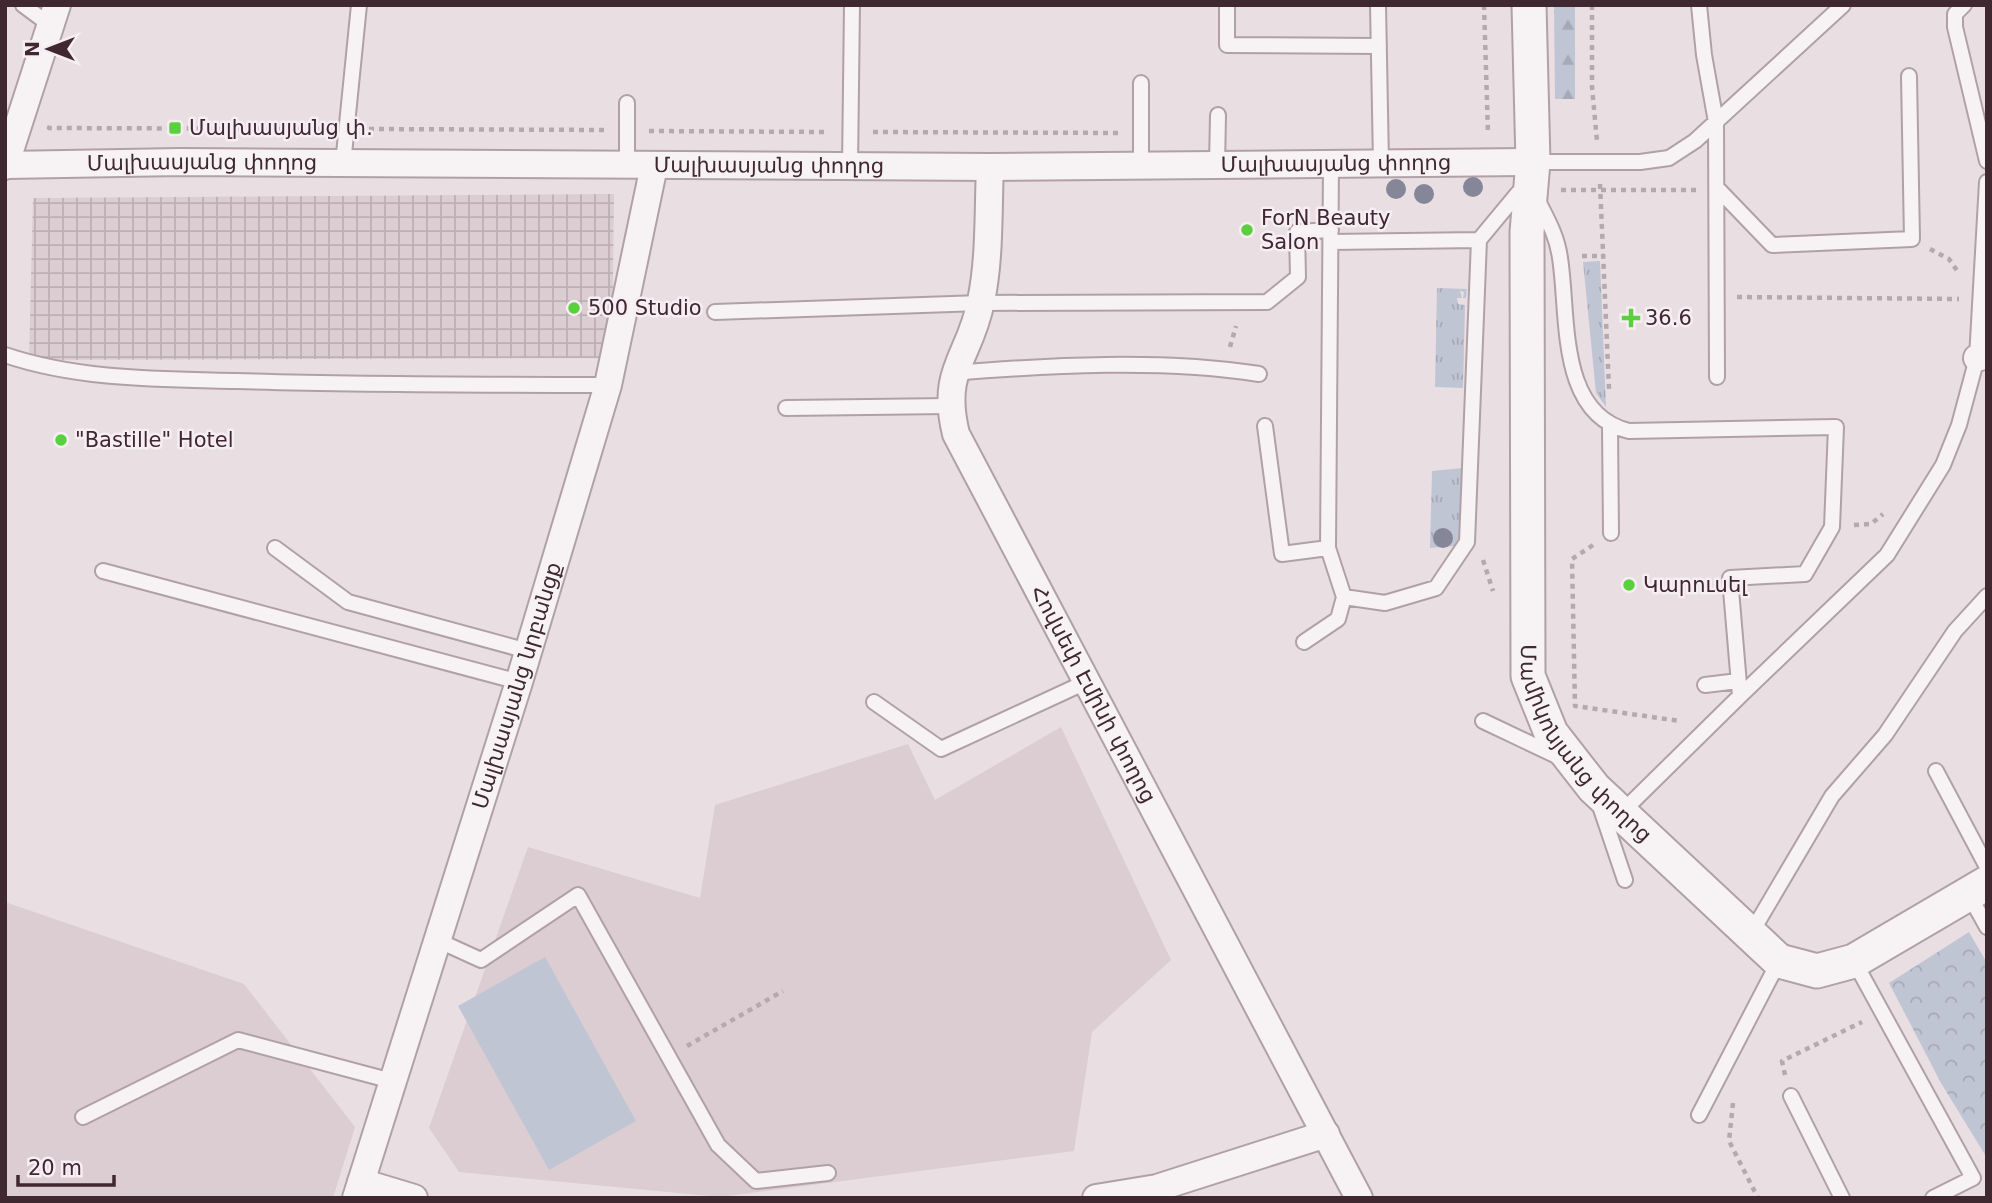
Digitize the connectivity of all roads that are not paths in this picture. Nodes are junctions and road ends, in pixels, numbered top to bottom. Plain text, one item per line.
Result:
1 (23, 5) edge
2 (359, 5) edge
3 (852, 5) edge
4 (1227, 5) edge
5 (1378, 5) edge
6 (1513, 5) edge
7 (1529, 5) edge
8 (1699, 5) edge
9 (1843, 5) edge
10 (1964, 5) edge
11 (53, 15) edge
12 (1379, 46) junction
13 (1909, 76) dead end
14 (1141, 83) dead end
15 (627, 103) dead end
16 (1218, 115) dead end
17 (1716, 122) junction
18 (1987, 161) edge
19 (1381, 163) junction
20 (343, 164) junction
21 (5, 165) edge
22 (627, 165) junction
23 (1331, 165) junction
24 (654, 166) junction
25 (1141, 166) junction
26 (1217, 166) junction
27 (850, 167) junction
28 (990, 167) junction
29 (1518, 174) junction
30 (1987, 182) edge
31 (1718, 190) junction
32 (1331, 236) junction
33 (1479, 240) junction
34 (981, 303) junction
35 (715, 312) dead end
36 (5, 355) edge
37 (1982, 356) edge
38 (953, 373) junction
39 (1259, 374) dead end
40 (1717, 377) dead end
41 (608, 385) junction
42 (949, 407) junction
43 (786, 408) dead end
44 (1265, 426) dead end
45 (1610, 426) junction
46 (1611, 533) road end
47 (275, 548) dead end
48 (1328, 548) junction
49 (103, 571) dead end
50 (1987, 596) edge
51 (1344, 597) junction
52 (1304, 642) dead end
53 (528, 651) junction
54 (1738, 681) junction
55 (519, 682) junction
56 (1086, 682) junction
57 (1705, 685) dead end
58 (1740, 696) junction
59 (874, 702) dead end
60 (1483, 721) dead end
61 (1936, 771) dead end
62 (1586, 778) junction
63 (1620, 814) junction
64 (1625, 880) dead end
65 (1980, 881) edge
66 (1987, 927) edge
67 (1749, 936) junction
68 (437, 940) junction
69 (1779, 961) junction
70 (1854, 961) junction
71 (392, 1081) junction
72 (1791, 1096) road end
73 (1699, 1115) dead end
74 (83, 1117) dead end
75 (1326, 1134) junction
76 (828, 1173) dead end
77 (358, 1190) edge
78 (414, 1198) edge
79 (1096, 1198) edge
80 (1359, 1198) edge
81 (1842, 1198) edge
82 (1933, 1198) edge

1 - 11 lane
2 - 20 lane
3 - 27 lane
4 - 12 lane
5 - 12 lane
6 - 29 street, Մամիկոնյանց փողոց
7 - 29 street, Մամիկոնյանց փողոց
8 - 17 lane
9 - 17 lane
10 - 18 lane
11 - 21 street
12 - 19 lane
13 - 31 lane
14 - 25 lane
15 - 22 lane
16 - 26 lane
17 - 29 lane
17 - 31 lane
19 - 23 street, Մալխասյանց փողոց
19 - 29 street, Մալխասյանց փողոց
20 - 21 street, Մալխասյանց փողոց
20 - 22 street, Մալխասյանց փողոց
22 - 24 street, Մալխասյանց փողոց
23 - 26 street, Մալխասյանց փողոց
23 - 32 lane
24 - 27 street, Մալխասյանց փողոց
24 - 41 street, Մալխասյանց նրբանցք
25 - 26 street, Մալխասյանց փողոց
25 - 28 street, Մալխասյանց փողոց
27 - 28 street, Մալխասյանց փողոց
28 - 34 street, Հովսեփ Էմինի փողոց
29 - 33 lane
29 - 45 lane
29 - 62 street, Մամիկոնյանց փողոց
30 - 37 lane
31 - 40 lane
32 - 33 lane
32 - 34 lane
32 - 48 lane
33 - 51 lane
34 - 35 lane
34 - 38 street, Հովսեփ Էմինի փողոց
36 - 41 lane
37 - 58 lane
38 - 39 lane
38 - 42 street, Հովսեփ Էմինի փողոց
41 - 53 street, Մալխասյանց նրբանցք
42 - 43 lane
42 - 56 street, Հովսեփ Էմինի փողոց
44 - 48 lane
45 - 46 lane
45 - 54 lane
47 - 53 lane
48 - 51 lane
49 - 55 lane
50 - 67 lane
51 - 52 lane
53 - 55 street, Մալխասյանց նրբանցք
54 - 57 lane
54 - 58 lane
55 - 68 street, Մալխասյանց նրբանցք
56 - 59 lane
56 - 75 street, Հովսեփ Էմինի փողոց
58 - 63 lane
60 - 62 lane
61 - 65 lane
62 - 63 street, Մամիկոնյանց փողոց
62 - 64 lane
63 - 67 street, Մամիկոնյանց փողոց
65 - 66 lane
65 - 70 street, Մամիկոնյանց փողոց
67 - 69 street, Մամիկոնյանց փողոց
68 - 71 street, Մալխասյանց նրբանցք
68 - 76 lane
69 - 70 street, Մամիկոնյանց փողոց
69 - 73 lane
70 - 82 lane
71 - 74 lane
71 - 77 street, Մալխասյանց նրբանցք
72 - 81 lane
75 - 79 street
75 - 80 street, Հովսեփ Էմինի փողոց
77 - 78 street

